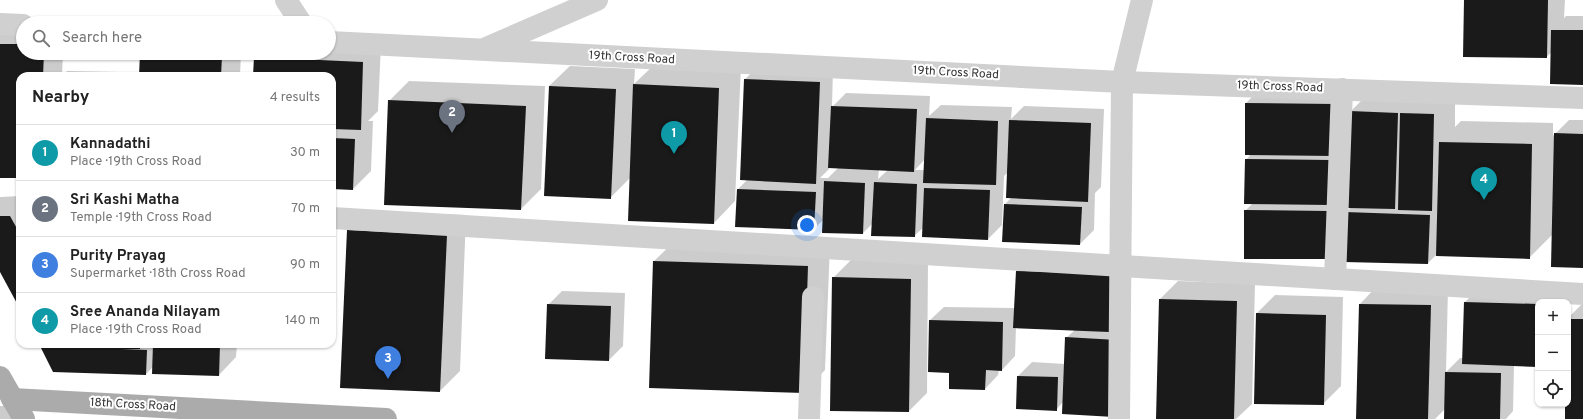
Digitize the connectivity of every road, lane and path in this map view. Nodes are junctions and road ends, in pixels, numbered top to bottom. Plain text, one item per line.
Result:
1 (286, 0) edge
2 (596, 0) edge
3 (1142, 0) edge
4 (296, 16) edge
5 (0, 24) edge
6 (16, 25) edge
7 (336, 42) edge
8 (480, 50) junction
9 (1122, 82) junction
10 (1342, 89) junction
11 (1583, 98) edge
12 (336, 218) edge
13 (1121, 266) junction
14 (1335, 279) junction
15 (1583, 294) edge
16 (813, 297) dead end
17 (0, 377) edge
18 (6, 398) edge
19 (24, 419) edge
20 (386, 419) edge
21 (809, 419) edge
22 (1119, 419) edge

1 - 4 street
2 - 8 street
3 - 9 street
5 - 6 street
7 - 8 street, 19th Cross Road
8 - 9 street, 19th Cross Road
9 - 10 street, 19th Cross Road
9 - 13 street
10 - 11 street, 19th Cross Road
10 - 14 street
12 - 13 street
13 - 14 street
13 - 22 street
14 - 15 street
16 - 21 street
17 - 18 main road
18 - 19 main road
18 - 20 main road, 18th Cross Road

